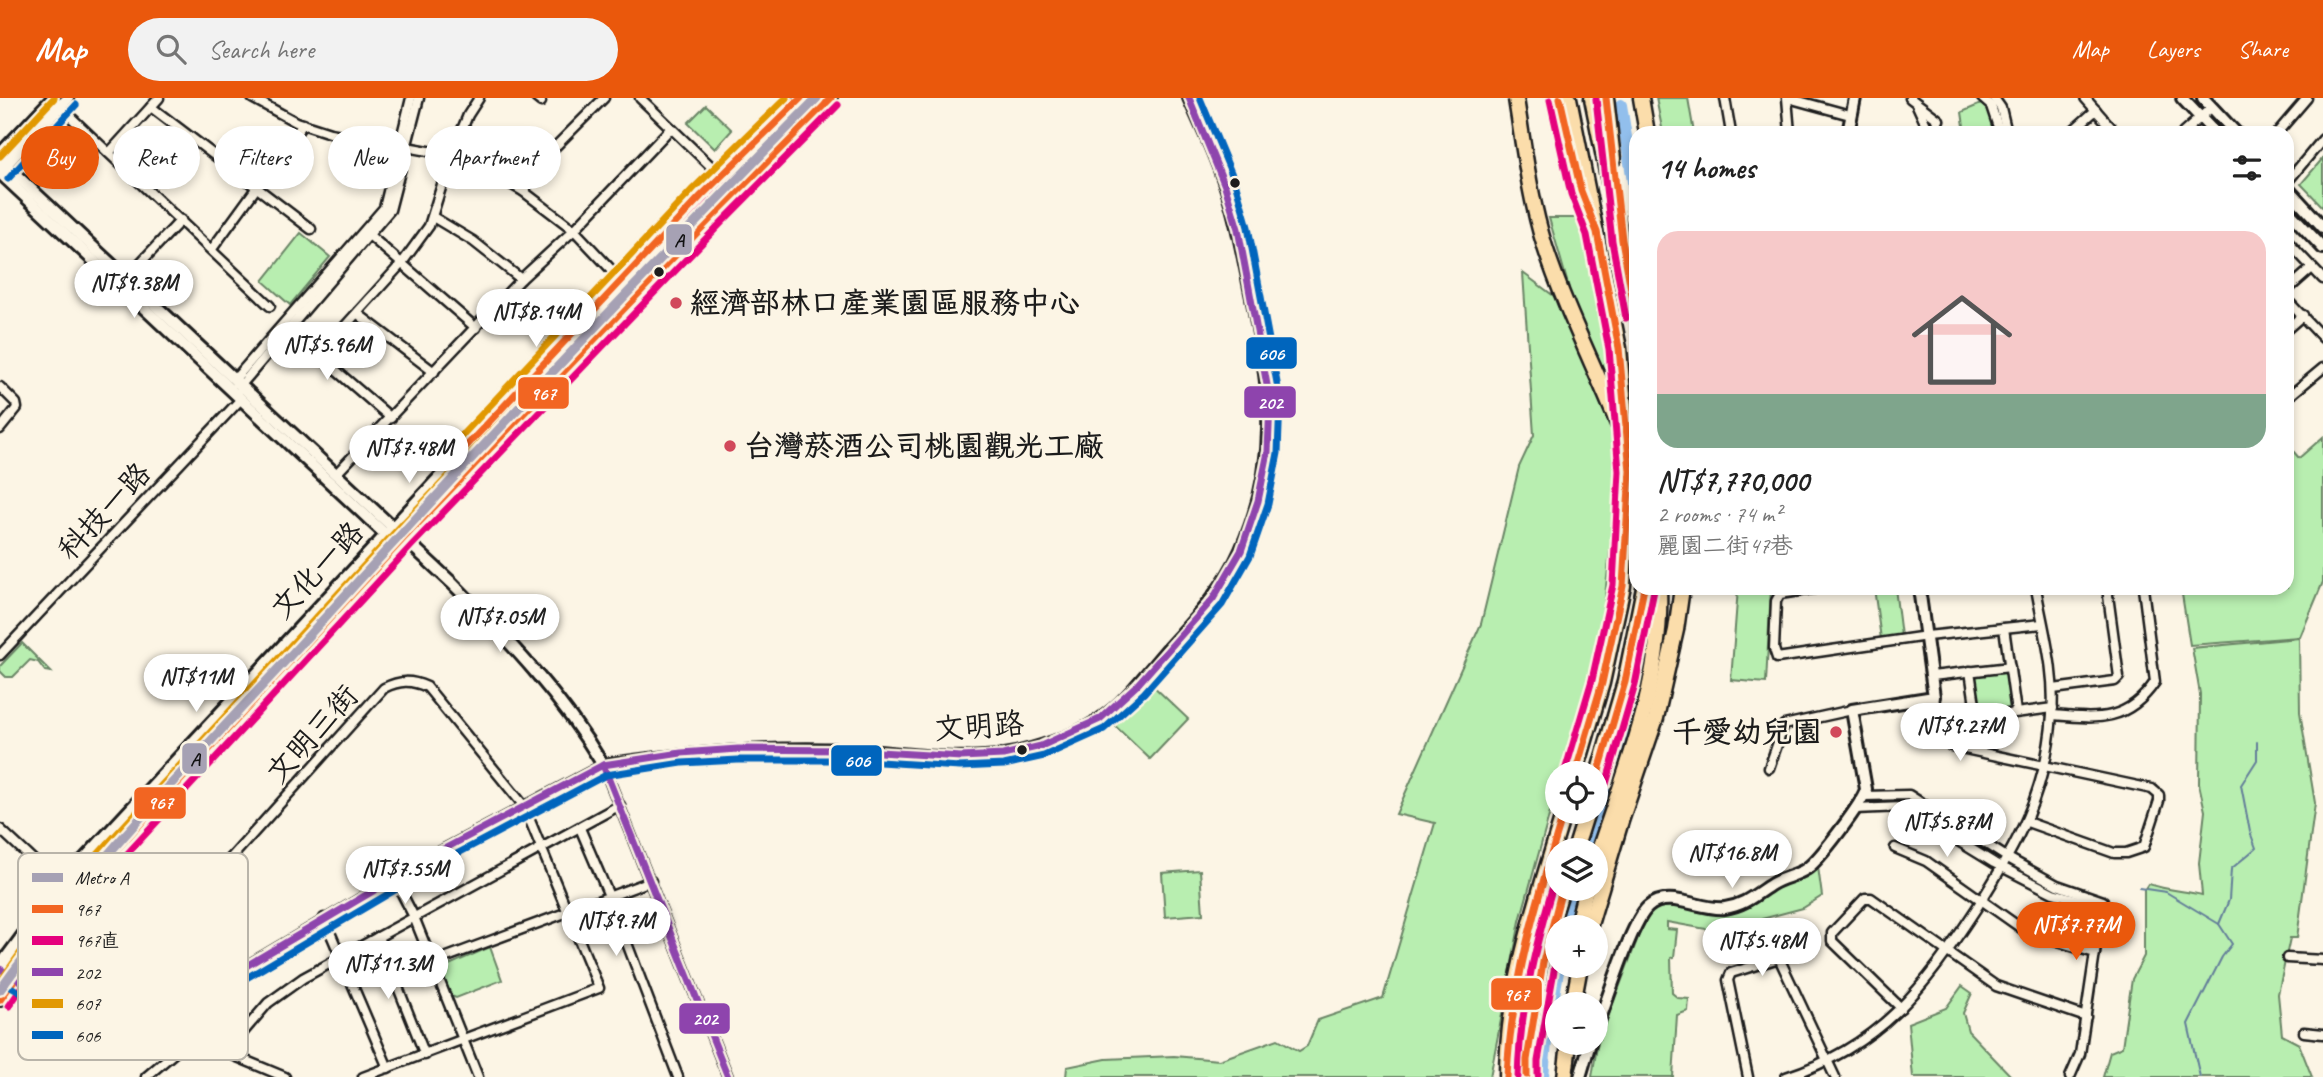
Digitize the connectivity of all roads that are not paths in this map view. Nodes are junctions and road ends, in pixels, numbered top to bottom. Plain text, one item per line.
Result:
1 (68, 98) edge
2 (159, 98) edge
3 (252, 98) edge
4 (411, 98) edge
5 (419, 98) edge
6 (479, 98) edge
7 (604, 98) edge
8 (640, 98) edge
9 (801, 98) edge
10 (831, 98) edge
11 (1189, 98) edge
12 (1516, 98) edge
13 (1560, 98) edge
14 (1569, 98) edge
15 (1592, 98) edge
16 (1606, 98) edge
17 (1641, 98) edge
18 (1725, 98) edge
19 (1787, 98) edge
20 (1855, 98) edge
21 (1982, 98) edge
22 (1994, 98) edge
23 (2085, 98) edge
24 (2182, 98) edge
25 (2203, 98) edge
26 (2303, 99) edge
27 (55, 101) edge
28 (151, 107) junction
29 (2212, 107) junction
30 (2096, 110) junction
31 (1850, 115) junction
32 (2200, 117) junction
33 (303, 124) junction
34 (406, 126) edge
35 (409, 126) edge
36 (465, 126) edge
37 (1646, 126) edge
38 (1730, 126) edge
39 (1789, 126) edge
40 (1849, 126) edge
41 (1998, 126) edge
42 (2005, 126) edge
43 (2078, 126) edge
44 (2110, 126) edge
45 (2190, 126) edge
46 (2208, 126) edge
47 (2230, 126) edge
48 (2282, 126) edge
49 (671, 128) junction
50 (328, 131) edge
51 (2323, 139) edge
52 (109, 153) junction
53 (0, 154) edge
54 (1, 167) edge
55 (2294, 174) edge
56 (721, 176) junction
57 (391, 189) edge
58 (394, 189) edge
59 (441, 189) edge
60 (519, 189) edge
61 (257, 190) junction
62 (523, 191) junction
63 (2294, 196) edge
64 (433, 217) junction
65 (2294, 217) edge
66 (181, 220) junction
67 (2323, 227) edge
68 (311, 229) dead end
69 (574, 230) junction
70 (1597, 232) junction
71 (369, 235) junction
72 (1622, 240) junction
73 (2323, 248) edge
74 (212, 249) junction
75 (2295, 249) edge
76 (402, 264) junction
77 (2312, 268) junction
78 (127, 277) junction
79 (1629, 278) edge
80 (521, 279) junction
81 (2323, 279) edge
82 (622, 281) junction
83 (2294, 284) edge
84 (637, 296) junction
85 (270, 306) dead end
86 (2294, 307) edge
87 (358, 314) junction
88 (2303, 315) junction
89 (2294, 323) edge
90 (285, 327) junction
91 (173, 328) junction
92 (476, 328) junction
93 (2323, 338) edge
94 (318, 356) junction
95 (2323, 368) edge
96 (434, 372) junction
97 (238, 382) junction
98 (0, 387) edge
99 (2294, 392) edge
100 (241, 399) junction
101 (391, 418) junction
102 (0, 429) edge
103 (1629, 453) edge
104 (1629, 454) edge
105 (337, 473) junction
106 (1629, 514) edge
107 (388, 530) junction
108 (404, 538) junction
109 (1642, 595) edge
110 (1659, 595) edge
111 (1681, 595) edge
112 (1779, 595) edge
113 (1920, 595) edge
114 (2037, 595) edge
115 (2108, 595) edge
116 (2144, 595) edge
117 (2042, 624) junction
118 (2004, 628) junction
119 (1927, 636) junction
120 (0, 655) edge
121 (2010, 667) junction
122 (1970, 671) junction
123 (1932, 676) junction
124 (2053, 689) junction
125 (1934, 697) junction
126 (1852, 710) junction
127 (2016, 712) junction
128 (2053, 712) junction
129 (1579, 761) edge
130 (1602, 761) edge
131 (603, 765) junction
132 (2045, 766) junction
133 (1769, 768) dead end
134 (1864, 796) junction
135 (620, 805) junction
136 (524, 806) junction
137 (1855, 809) junction
138 (1933, 811) junction
139 (1926, 822) junction
140 (2027, 822) junction
141 (1560, 824) edge
142 (580, 828) junction
143 (0, 829) edge
144 (1603, 838) edge
145 (1895, 848) dead end
146 (540, 849) junction
147 (26, 853) edge
148 (89, 853) edge
149 (114, 853) edge
150 (235, 853) edge
151 (2005, 862) junction
152 (394, 878) junction
153 (651, 881) junction
154 (609, 897) junction
155 (1559, 901) edge
156 (1981, 901) junction
157 (567, 912) junction
158 (1593, 915) edge
159 (414, 917) junction
160 (324, 918) junction
161 (378, 937) junction
162 (18, 942) edge
163 (1948, 951) junction
164 (2095, 953) junction
165 (342, 957) junction
166 (2287, 958) dead end
167 (2323, 960) edge
168 (431, 963) junction
169 (248, 965) edge
170 (0, 967) edge
171 (18, 974) edge
172 (15, 978) junction
173 (18, 980) edge
174 (1608, 998) edge
175 (0, 1000) edge
176 (1901, 1008) junction
177 (2086, 1017) junction
178 (248, 1026) edge
179 (2304, 1032) dead end
180 (2323, 1034) edge
181 (463, 1040) junction
182 (425, 1055) junction
183 (1559, 1055) edge
184 (1568, 1055) edge
185 (1586, 1055) edge
186 (166, 1060) edge
187 (247, 1060) edge
188 (1826, 1061) junction
189 (388, 1068) junction
190 (146, 1077) edge
191 (285, 1077) edge
192 (363, 1077) edge
193 (478, 1077) edge
194 (678, 1077) edge
195 (728, 1077) edge
196 (1507, 1077) edge
197 (1527, 1077) edge
198 (1558, 1077) edge
199 (1565, 1077) edge
200 (1580, 1077) edge
201 (1748, 1077) edge
202 (1786, 1077) edge
203 (1835, 1077) edge
204 (2070, 1077) edge

1 - 27 street
2 - 28 street
3 - 33 street
4 - 34 street
5 - 35 street
6 - 36 street
7 - 62 street
8 - 49 street
9 - 56 street, 文化一路
10 - 84 street, 文化一路
11 - 131 street, 文明路
12 - 104 highway, bridge
13 - 70 highway
14 - 70 highway
15 - 72 highway
16 - 72 highway
17 - 37 highway
18 - 38 street
19 - 31 street
19 - 39 street
20 - 31 street
21 - 41 street
22 - 42 street
23 - 30 street
24 - 32 street
25 - 29 street
26 - 48 street
27 - 52 street
27 - 53 street
27 - 54 street
28 - 52 street
28 - 61 street
29 - 32 street
29 - 47 street
30 - 43 street
30 - 44 street
31 - 40 street
32 - 45 street
32 - 46 street
33 - 50 street
33 - 61 street
49 - 56 street
49 - 69 street
51 - 55 street
52 - 66 street
54 - 78 street
54 - 91 street
56 - 82 street, 文化一路
57 - 90 street
58 - 71 street
59 - 64 street
60 - 62 street
61 - 68 street
61 - 74 street
62 - 69 street
63 - 67 street
64 - 76 street
64 - 80 street
65 - 73 street
66 - 74 street
66 - 78 street
69 - 80 street
69 - 82 street
70 - 103 highway
71 - 76 street
71 - 90 street
72 - 79 highway
74 - 85 street
75 - 77 street
76 - 87 street
76 - 92 street
77 - 81 street
77 - 83 street
78 - 91 street
80 - 92 street
82 - 84 street
82 - 107 street, 文化一路
84 - 108 street, 文化一路
86 - 88 street
87 - 94 street
87 - 96 street
88 - 89 street
88 - 93 street
90 - 94 street
90 - 97 street
91 - 97 street
91 - 100 street
92 - 96 street
94 - 101 street
95 - 99 street
96 - 101 street
97 - 100 street
97 - 105 street
98 - 102 street
100 - 107 street
100 - 120 street, 科技一路
101 - 105 street
105 - 107 street
106 - 129 highway
107 - 108 street
107 - 148 street, 文化一路
108 - 131 street
108 - 149 street, 文化一路
109 - 130 highway
110 - 144 highway
111 - 158 highway
112 - 119 street
113 - 119 street
114 - 117 street
115 - 124 street
116 - 128 street
117 - 118 street
117 - 124 street
118 - 119 street
118 - 121 street
119 - 123 street
121 - 122 street
121 - 127 street
122 - 123 street
122 - 127 street
123 - 125 street
124 - 128 street
125 - 126 street
125 - 132 street
126 - 133 street
126 - 134 street
127 - 128 street
128 - 132 street
131 - 135 street
131 - 136 street, 文明路
132 - 140 street
132 - 140 street
134 - 137 street
134 - 138 street
135 - 142 street
135 - 153 street
136 - 146 street
136 - 150 street, 文明三街
136 - 152 street, 文明路
137 - 139 street
137 - 174 street
138 - 139 street
138 - 151 street
139 - 151 street
140 - 151 street
141 - 196 highway
142 - 146 street
142 - 154 street
143 - 147 street
145 - 156 street
146 - 157 street
146 - 159 street
151 - 156 street
151 - 164 street
152 - 159 street
152 - 160 street, 文明路
153 - 154 street
153 - 195 street
154 - 157 street
154 - 194 street
155 - 197 highway
156 - 163 street
156 - 164 street
157 - 168 street
157 - 181 street
159 - 161 street
159 - 168 street
160 - 165 street
160 - 169 street, 文明路
161 - 165 street
161 - 182 street
162 - 170 street, 文化一路
163 - 176 street
163 - 176 street
163 - 177 street
164 - 177 street
165 - 178 street
165 - 189 street
166 - 167 street
168 - 181 street
170 - 172 street
171 - 172 street, 文化一路
172 - 173 street
172 - 175 street, 文化一路
176 - 188 street
177 - 204 street
179 - 180 street
181 - 182 street
181 - 193 street
182 - 189 street
183 - 198 highway
184 - 199 highway
185 - 200 street
186 - 190 street, 文明路
187 - 191 street
188 - 201 street
188 - 202 street
188 - 203 street
189 - 192 street

